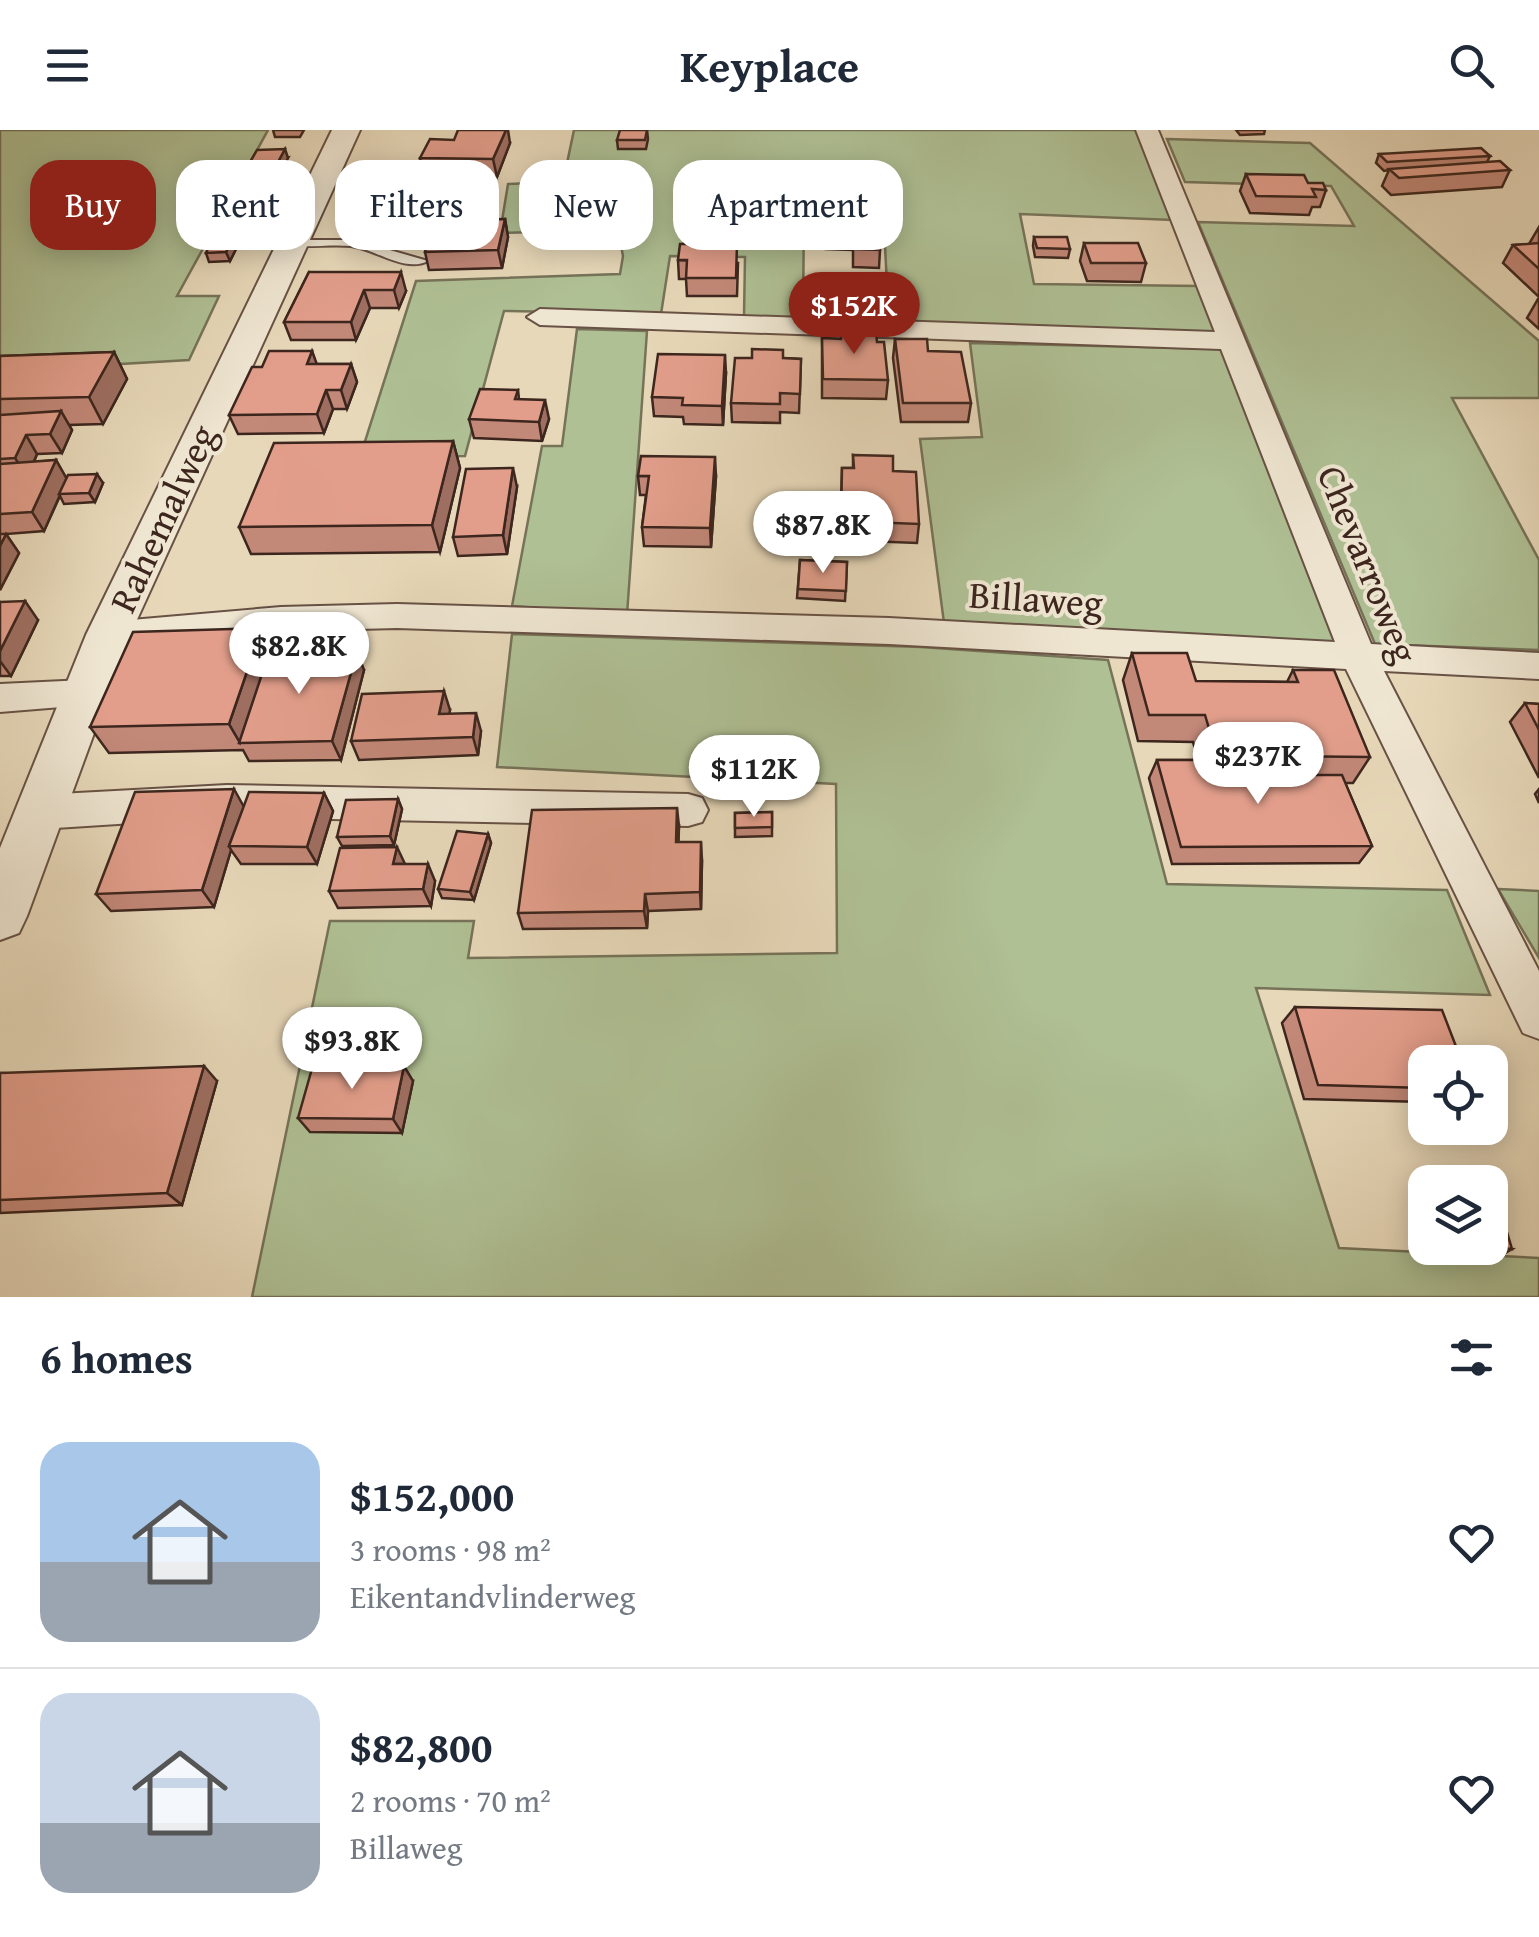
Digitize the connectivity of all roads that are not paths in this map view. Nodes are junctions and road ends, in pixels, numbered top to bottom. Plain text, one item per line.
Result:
1 (346, 130) edge
2 (1147, 130) edge
3 (315, 194) edge
4 (315, 243) edge
5 (288, 250) edge
6 (422, 260) edge
7 (540, 317) dead end
8 (1233, 341) junction
9 (108, 635) junction
10 (1359, 658) junction
11 (1539, 666) edge
12 (85, 694) junction
13 (0, 698) edge
14 (688, 810) dead end
15 (40, 812) junction
16 (0, 916) edge
17 (1539, 1018) edge

1 - 3 street, Rahemalweg
2 - 8 street, Chevarroweg
4 - 6 lane
5 - 9 street, Rahemalweg
7 - 8 street
8 - 10 street, Chevarroweg
9 - 10 street, Billaweg
9 - 12 street, Rahemalweg
10 - 11 street, Billaweg
10 - 17 street, Chevarroweg
12 - 13 street
12 - 15 street, Rahemalweg
14 - 15 street
15 - 16 street, Rahemalweg

